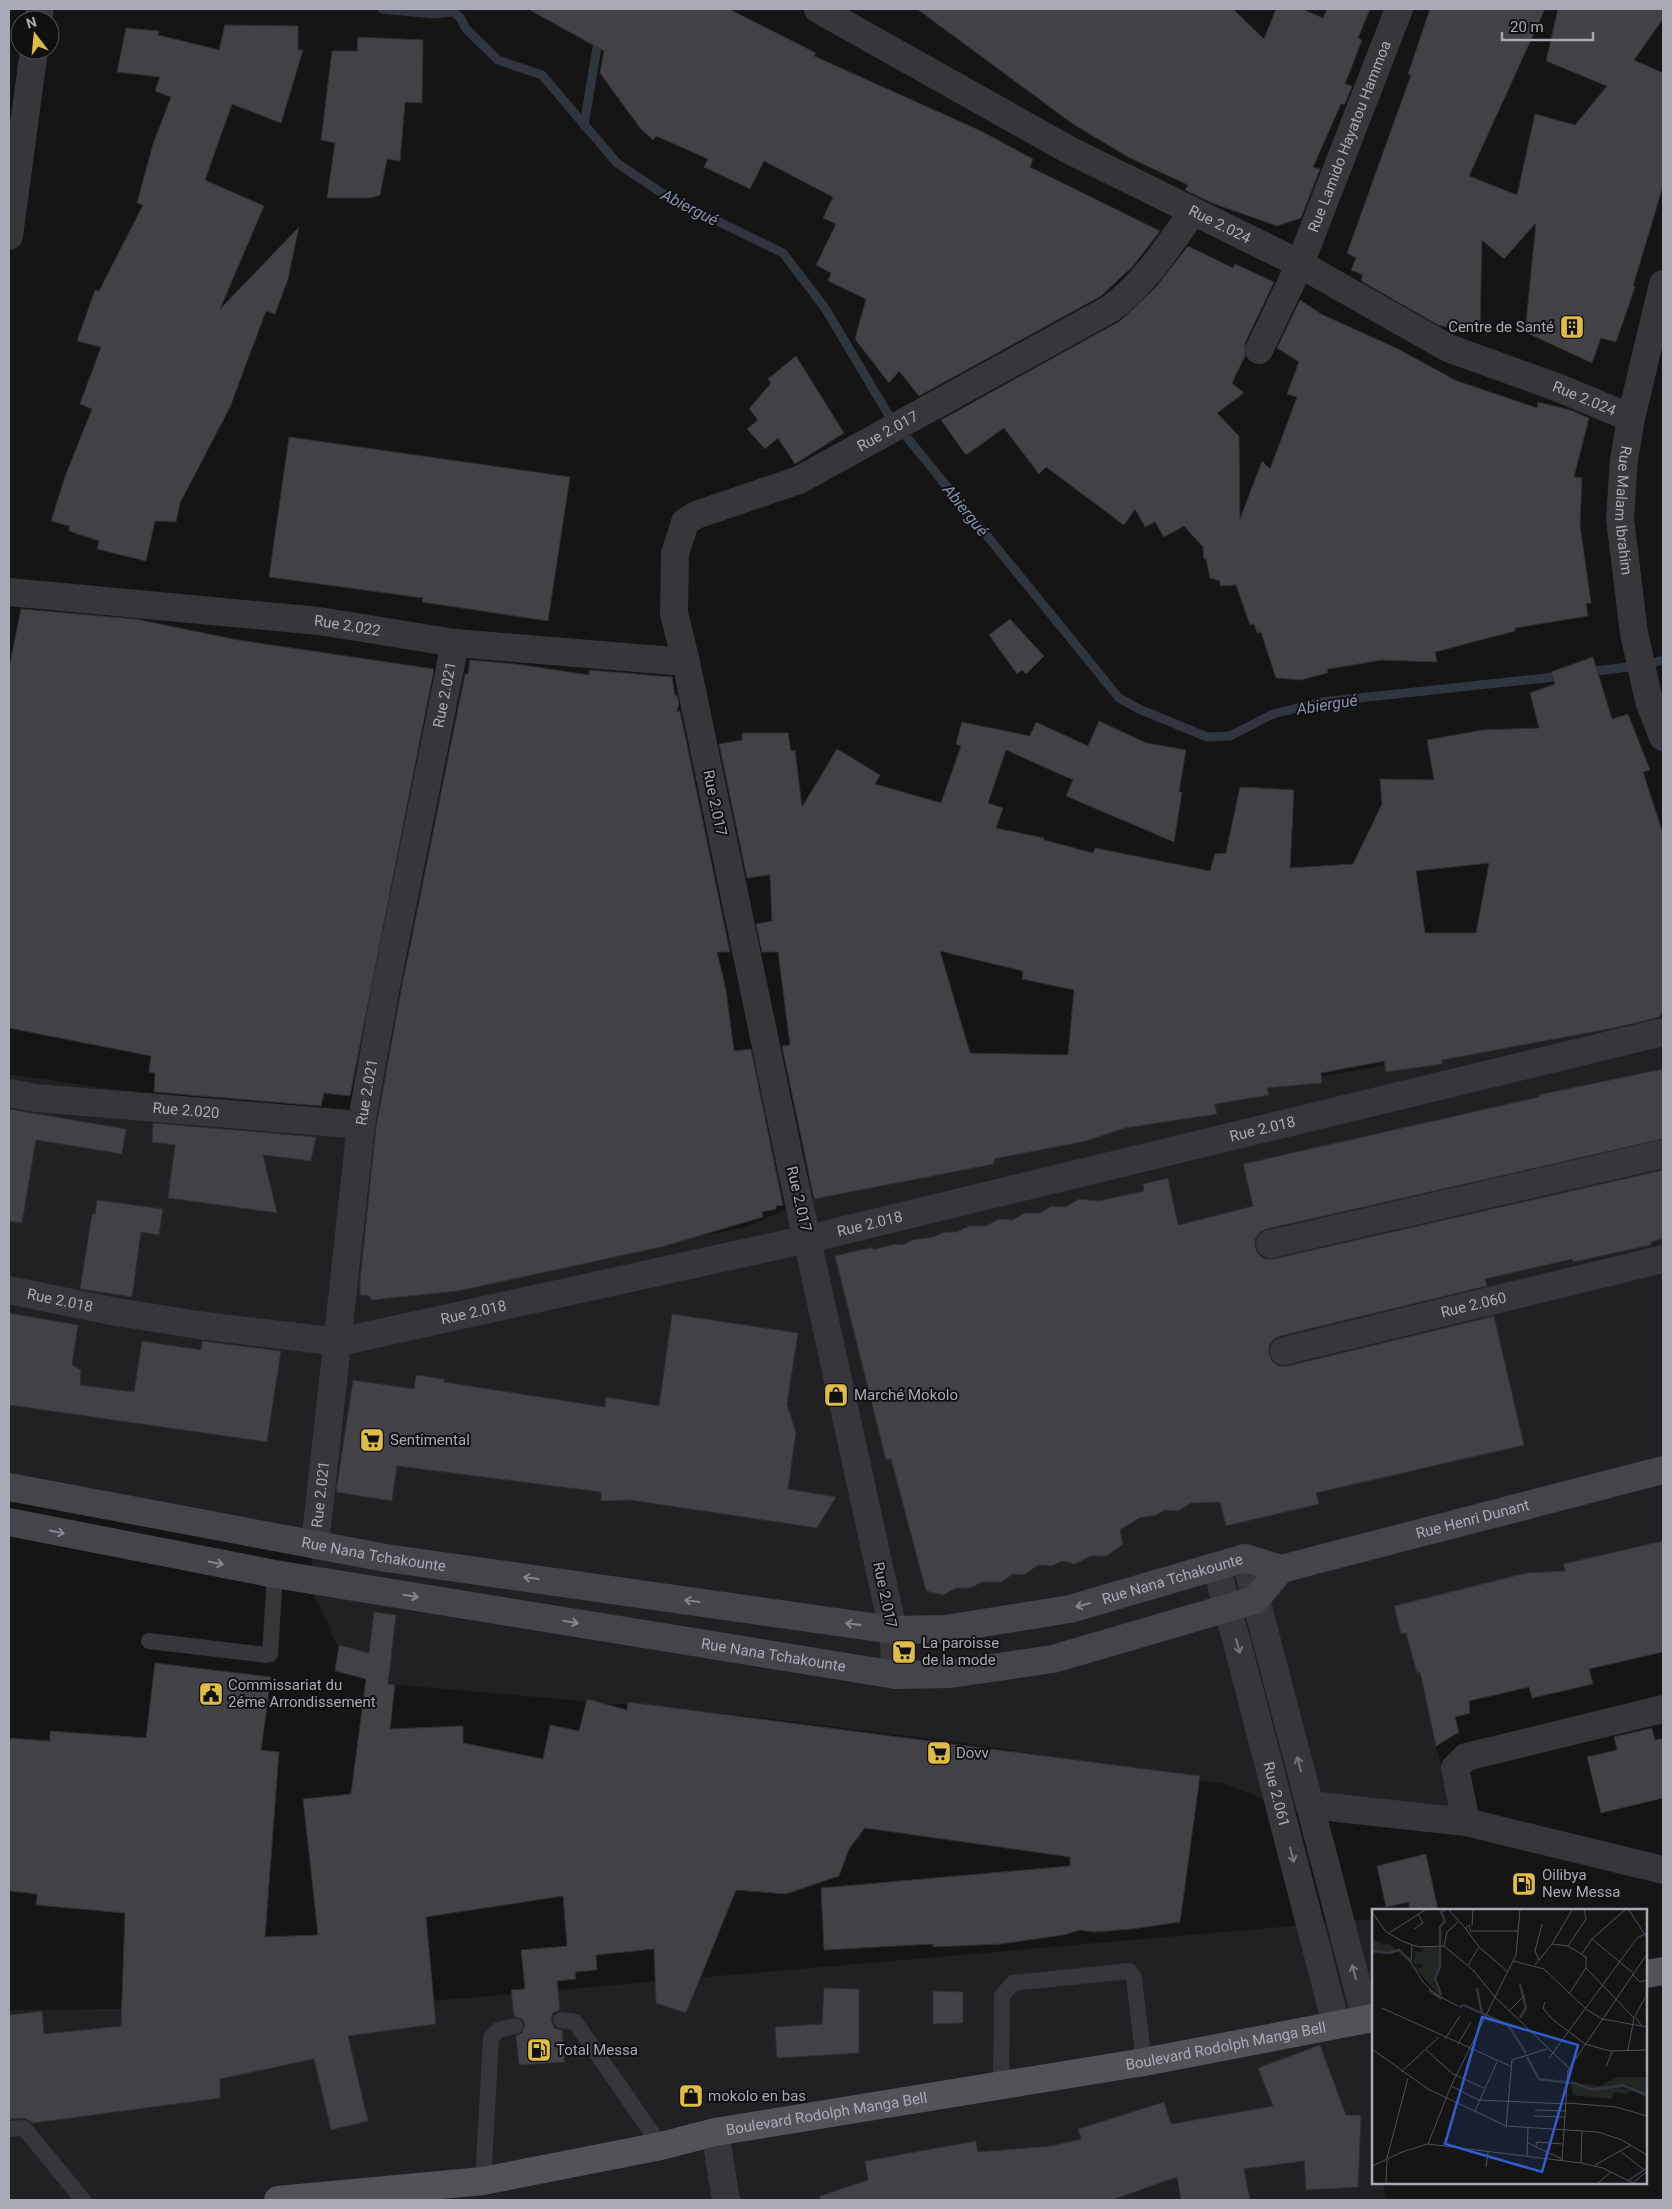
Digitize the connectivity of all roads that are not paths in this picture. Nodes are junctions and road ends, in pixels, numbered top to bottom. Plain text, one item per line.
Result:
1 (818, 9) edge
2 (1399, 9) edge
3 (33, 60) edge
4 (1192, 213) junction
5 (9, 236) edge
6 (1300, 264) junction
7 (1663, 284) edge
8 (1260, 350) dead end
9 (1631, 418) junction
10 (9, 592) edge
11 (455, 643) junction
12 (686, 662) junction
13 (1663, 737) edge
14 (1663, 1032) edge
15 (9, 1093) edge
16 (361, 1125) junction
17 (1663, 1154) edge
18 (808, 1239) junction
19 (1270, 1244) dead end
20 (1663, 1259) edge
21 (9, 1290) edge
22 (339, 1342) junction
23 (1284, 1351) dead end
24 (1663, 1470) edge
25 (9, 1487) edge
26 (9, 1522) edge
27 (315, 1545) junction
28 (386, 1558) junction
29 (1245, 1558) junction
30 (1217, 1566) junction
31 (1281, 1569) junction
32 (275, 1574) junction
33 (378, 1591) junction
34 (1255, 1600) junction
35 (1226, 1609) junction
36 (893, 1630) junction
37 (148, 1641) dead end
38 (896, 1675) junction
39 (1663, 1709) edge
40 (1310, 1805) junction
41 (1466, 1822) junction
42 (1663, 1870) edge
43 (1663, 1971) edge
44 (1647, 1974) edge
45 (1370, 2019) edge
46 (561, 2020) dead end
47 (1336, 2024) junction
48 (515, 2026) dead end
49 (1144, 2062) junction
50 (1001, 2086) junction
51 (9, 2129) edge
52 (715, 2132) junction
53 (661, 2146) junction
54 (483, 2180) junction
55 (83, 2200) edge
56 (278, 2200) edge
57 (726, 2200) edge

1 - 4 street, Rue 2.024
2 - 6 street, Rue Lamido Hayatou Hammoa
3 - 5 street
4 - 6 street, Rue 2.024
4 - 12 street, Rue 2.017
6 - 8 street, Rue Lamido Hayatou Hammoa
6 - 9 street, Rue 2.024
7 - 9 street, Rue Malam Ibrahim
9 - 13 street, Rue Malam Ibrahim
10 - 11 street, Rue 2.022
11 - 12 street, Rue 2.022
11 - 16 street, Rue 2.021
12 - 18 street, Rue 2.017
14 - 18 street, Rue 2.018
15 - 16 street, Rue 2.020
16 - 22 street, Rue 2.021
17 - 19 street
18 - 22 street, Rue 2.018
18 - 36 street, Rue 2.017
20 - 23 street, Rue 2.060
21 - 22 street, Rue 2.018
22 - 27 street, Rue 2.021
24 - 31 main road, Rue Henri Dunant
25 - 27 main road, Rue Nana Tchakounte
26 -> 32 main road, Rue Nana Tchakounte
27 - 28 main road, Rue Nana Tchakounte
28 - 33 main road
36 -> 28 main road, Rue Nana Tchakounte
29 - 30 main road, Rue Nana Tchakounte
29 - 31 main road, Rue Nana Tchakounte
29 - 34 street, Rue 2.061
30 - 35 street, Rue 2.061
30 -> 36 main road, Rue Nana Tchakounte
31 - 34 main road
32 - 33 main road, Rue Nana Tchakounte
32 - 37 lane
33 -> 38 main road, Rue Nana Tchakounte
34 - 35 main road, Rue Nana Tchakounte
40 -> 34 street, Rue 2.061
35 - 38 main road, Rue Nana Tchakounte
35 -> 47 street, Rue 2.061
36 - 38 street, Rue 2.017
39 - 41 street
40 - 41 street
45 -> 40 street, Rue 2.061
41 - 42 street
43 - 44 main road
45 - 47 main road, Boulevard Rodolph Manga Bell
46 - 53 lane
47 - 49 main road, Boulevard Rodolph Manga Bell
48 - 54 lane
49 - 50 main road, Boulevard Rodolph Manga Bell
49 - 50 lane
50 - 52 main road, Boulevard Rodolph Manga Bell
51 - 55 lane
52 - 53 main road, Boulevard Rodolph Manga Bell
52 - 57 street
53 - 54 main road, Boulevard Rodolph Manga Bell
54 - 56 main road, Boulevard Rodolph Manga Bell

